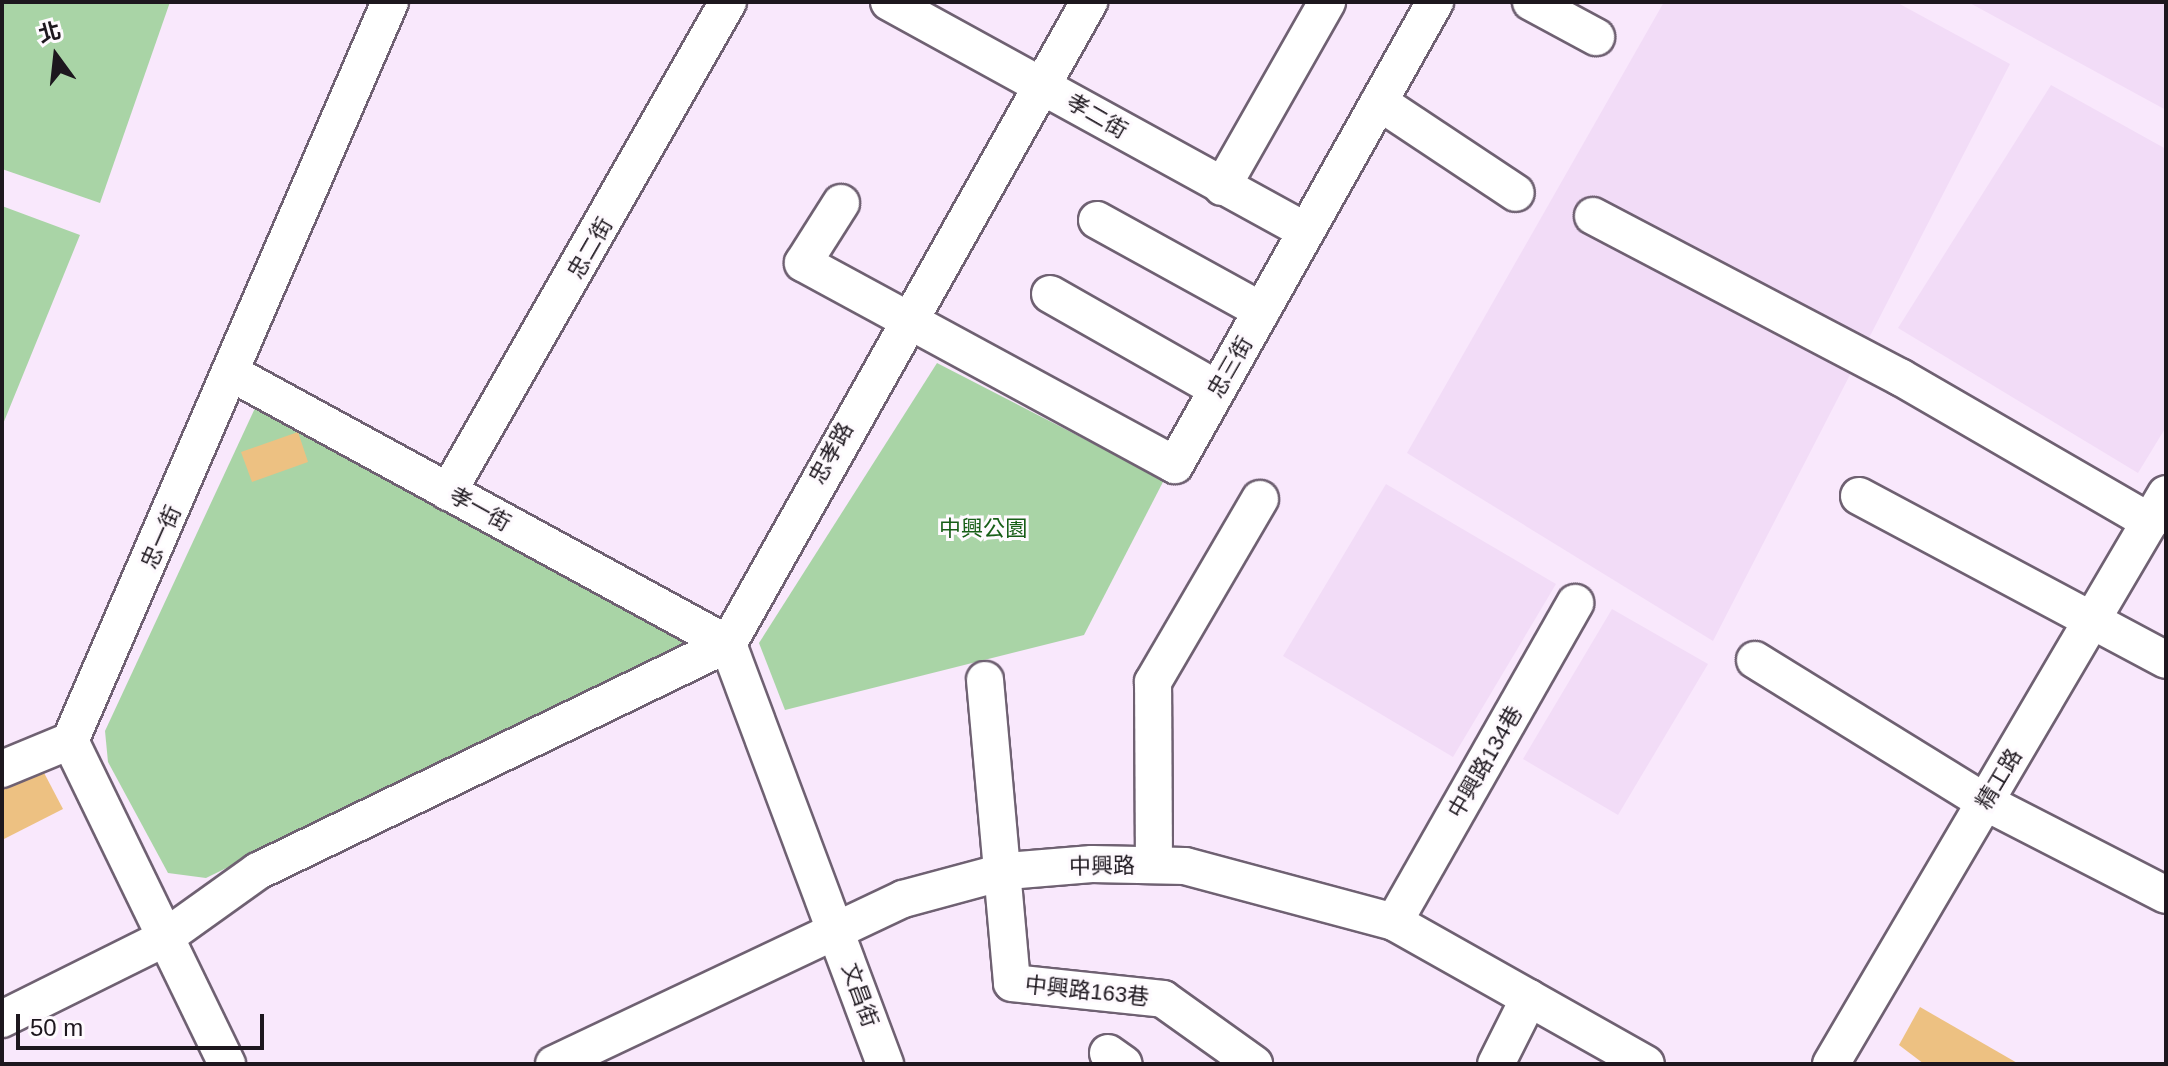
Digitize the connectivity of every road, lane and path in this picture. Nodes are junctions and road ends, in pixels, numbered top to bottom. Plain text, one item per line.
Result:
1 (390, 2) edge
2 (728, 2) edge
3 (889, 2) edge
4 (1089, 2) edge
5 (1327, 2) edge
6 (1435, 2) edge
7 (1531, 2) edge
8 (1596, 37) dead end
9 (1040, 84) junction
10 (1379, 102) junction
11 (1222, 187) junction
12 (1516, 193) dead end
13 (841, 203) dead end
14 (1593, 216) dead end
15 (1097, 220) dead end
16 (1306, 231) junction
17 (1050, 294) dead end
18 (1262, 311) junction
19 (903, 322) junction
20 (233, 374) junction
21 (1217, 389) junction
22 (448, 492) junction
23 (1859, 496) dead end
24 (1260, 499) dead end
25 (2158, 508) edge
26 (1575, 603) dead end
27 (2095, 620) junction
28 (728, 644) junction
29 (1755, 660) dead end
30 (2166, 660) edge
31 (985, 680) dead end
32 (70, 741) junction
33 (2, 769) edge
34 (1985, 802) junction
35 (1154, 865) junction
36 (1007, 871) junction
37 (2166, 895) edge
38 (1394, 922) junction
39 (836, 926) junction
40 (163, 939) junction
41 (1529, 998) junction
42 (2, 1019) edge
43 (227, 1064) edge
44 (554, 1064) edge
45 (885, 1064) edge
46 (1254, 1064) edge
47 (1496, 1064) edge
48 (1646, 1064) edge
49 (1831, 1064) edge

1 - 20 street, 忠一街
2 - 22 street, 忠二街
3 - 9 street, 孝二街
4 - 9 street, 忠孝路
5 - 11 street
6 - 10 street, 忠三街
7 - 8 street
9 - 11 street, 孝二街
9 - 19 street, 忠孝路
10 - 12 street
10 - 16 street, 忠三街
11 - 16 street, 孝二街
13 - 19 street
14 - 25 street
15 - 18 street
16 - 18 street, 忠三街
17 - 21 street
18 - 21 street, 忠三街
19 - 21 street, 忠三街
19 - 28 street, 忠孝路
20 - 22 street, 孝一街
20 - 32 street, 忠一街
22 - 28 street, 孝一街
23 - 27 street
24 - 35 street
25 - 27 street, 精工路
26 - 38 street, 中興路134巷
27 - 30 street
27 - 34 street, 精工路
28 - 39 street
28 - 40 street
29 - 34 street
31 - 36 street
32 - 33 street
32 - 40 street
34 - 37 street
34 - 49 street, 精工路
35 - 36 street, 中興路
35 - 38 street, 中興路
36 - 39 street, 中興路
36 - 46 street, 中興路163巷
38 - 41 street, 中興路
39 - 44 street, 中興路
39 - 45 street, 文昌街
40 - 42 street
40 - 43 street
41 - 47 street
41 - 48 street, 中興路

